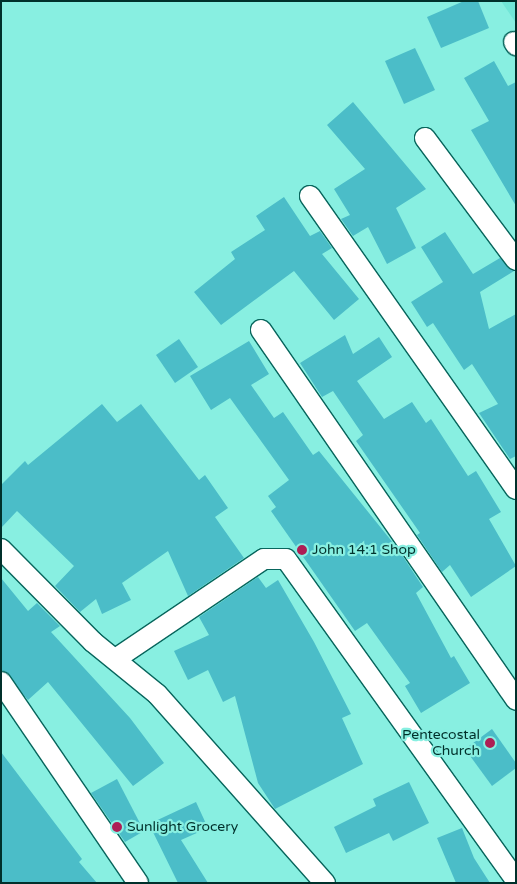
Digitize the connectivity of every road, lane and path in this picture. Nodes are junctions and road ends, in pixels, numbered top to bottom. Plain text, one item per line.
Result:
1 (425, 138) dead end
2 (310, 196) dead end
3 (516, 260) edge
4 (261, 330) dead end
5 (516, 488) edge
6 (1, 549) edge
7 (117, 658) junction
8 (1, 682) edge
9 (516, 700) edge
10 (516, 880) edge
11 (138, 883) edge
12 (325, 883) edge

1 - 3 street
2 - 5 street
4 - 9 street
6 - 7 street
7 - 10 street
7 - 12 street
8 - 11 street

